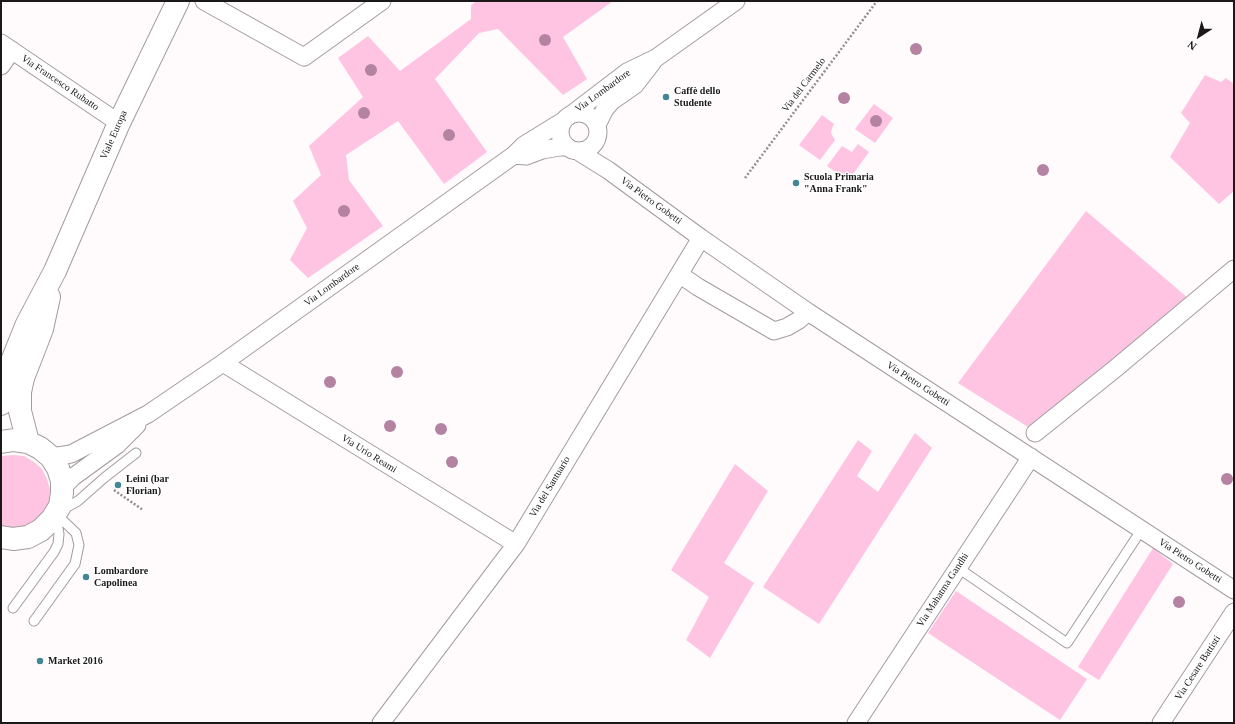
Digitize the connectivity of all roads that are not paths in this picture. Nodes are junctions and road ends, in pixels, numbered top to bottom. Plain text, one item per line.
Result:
1 (178, 1) edge
2 (204, 1) edge
3 (382, 1) edge
4 (736, 1) edge
5 (6, 47) edge
6 (656, 58) junction
7 (1, 66) edge
8 (568, 118) junction
9 (119, 123) junction
10 (597, 133) junction
11 (573, 150) junction
12 (514, 155) junction
13 (608, 170) junction
14 (701, 238) junction
15 (1234, 269) edge
16 (55, 271) junction
17 (679, 274) junction
18 (808, 312) junction
19 (223, 363) junction
20 (2, 393) edge
21 (148, 414) junction
22 (1035, 433) dead end
23 (1, 442) edge
24 (28, 442) junction
25 (136, 453) dead end
26 (51, 457) junction
27 (1031, 457) junction
28 (62, 488) junction
29 (56, 514) junction
30 (1142, 530) junction
31 (1, 537) edge
32 (516, 544) junction
33 (957, 569) junction
34 (1234, 590) edge
35 (13, 608) dead end
36 (1234, 612) edge
37 (34, 621) dead end
38 (381, 723) edge
39 (856, 723) edge
40 (1161, 723) edge

1 - 9 main road, Viale Europa
2 - 3 street
4 - 6 street, Via Lombardore
5 - 7 street
5 - 9 street, Via Francesco Rubatto
6 - 8 street, Via Lombardore
6 - 10 street, Via Lombardore
8 - 10 street
8 - 11 street
8 - 12 street, Via Lombardore
9 - 16 main road, Viale Europa
10 - 11 street
10 - 13 street
11 - 12 street
11 - 13 street, Via Pietro Gobetti
12 - 19 street, Via Lombardore
13 - 14 street, Via Pietro Gobetti
14 - 17 street, Via del Santuario
14 - 18 street, Via Pietro Gobetti
15 - 22 street
16 - 20 main road, Viale Europa
16 - 24 main road, Viale Europa
17 - 18 street
17 - 32 street, Via del Santuario
18 - 27 street, Via Pietro Gobetti
19 - 21 street, Via Lombardore
19 - 32 street, Via Urio Reami
21 - 26 street, Via Lombardore
21 - 28 street, Via Lombardore
23 - 24 main road
24 - 26 main road
25 - 29 lane
26 - 28 main road
27 - 30 street, Via Pietro Gobetti
27 - 33 street, Via Mahatma Gandhi
28 - 29 main road
29 - 31 main road
29 - 35 lane
29 - 37 lane
30 - 33 lane
30 - 34 street, Via Pietro Gobetti
32 - 38 street, Via del Santuario
33 - 39 street, Via Mahatma Gandhi
36 - 40 street, Via Cesare Battisti

